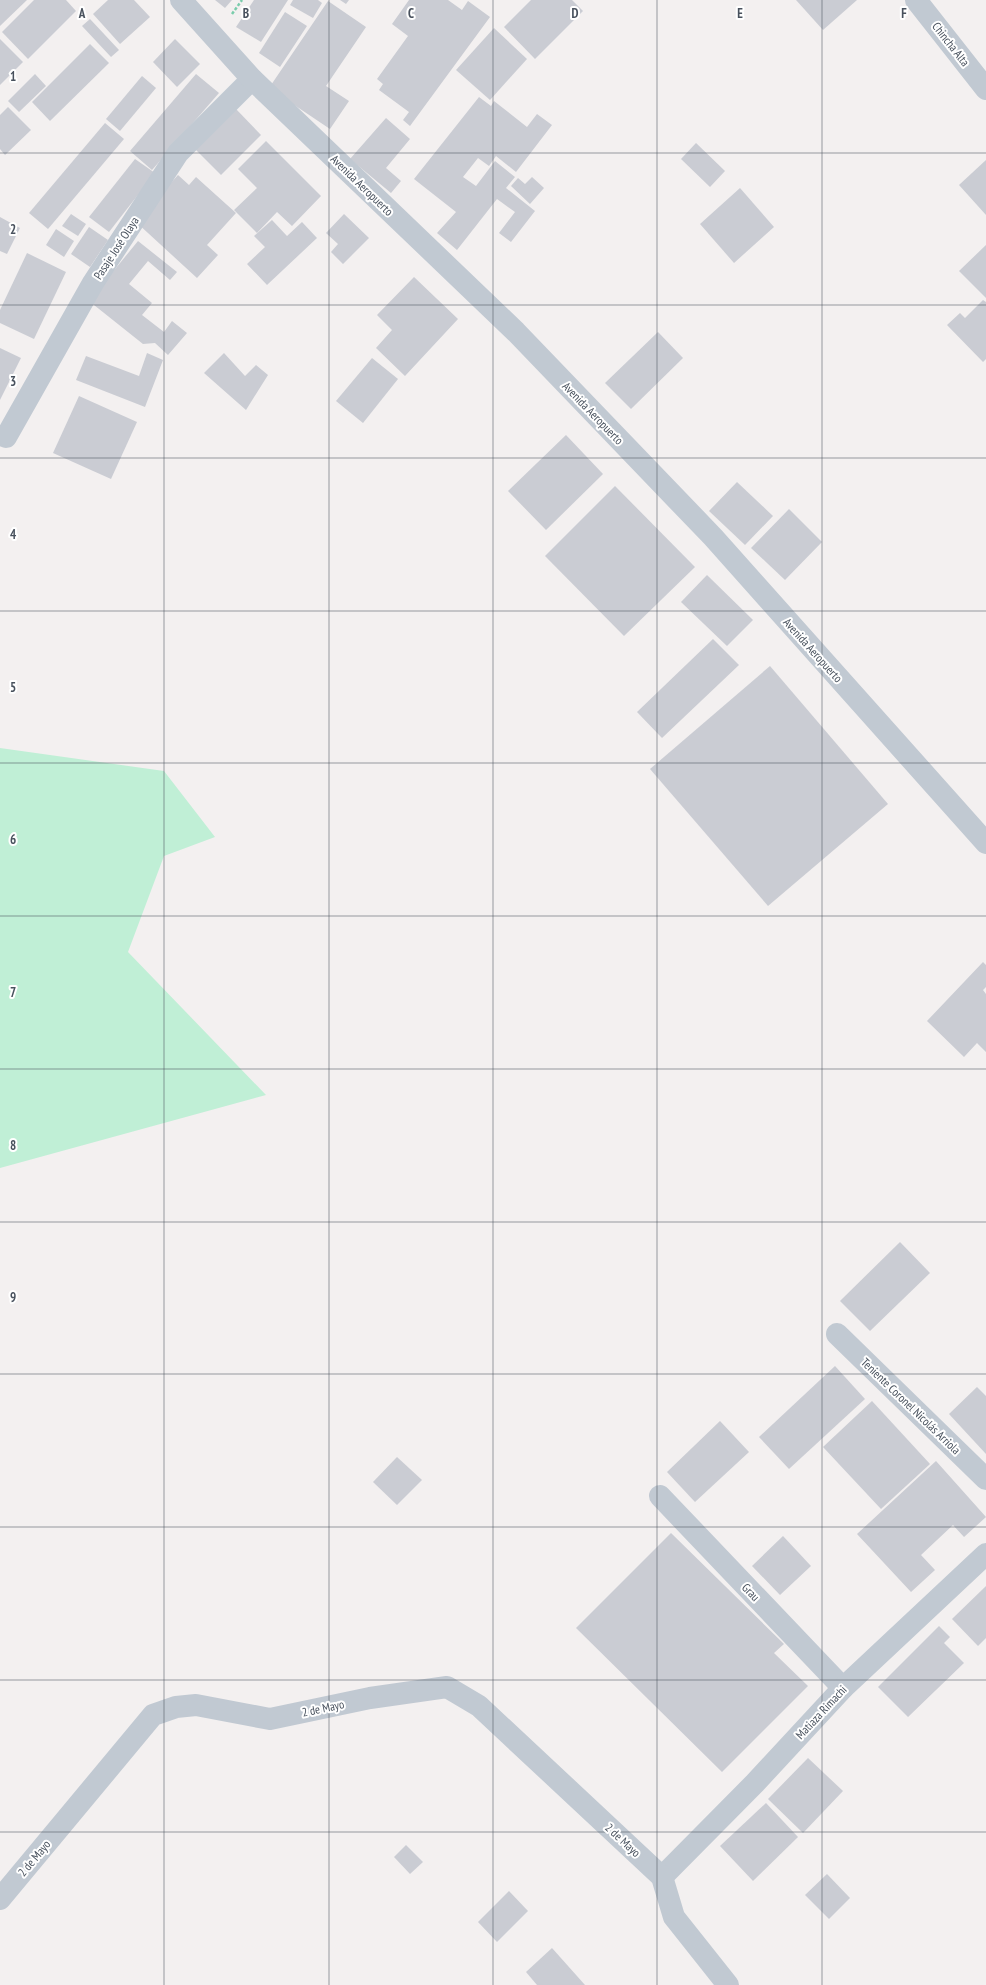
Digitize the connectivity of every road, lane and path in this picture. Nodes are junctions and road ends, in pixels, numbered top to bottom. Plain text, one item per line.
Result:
1 (181, 0) edge
2 (916, 0) edge
3 (252, 79) junction
4 (986, 89) edge
5 (6, 437) dead end
6 (986, 843) edge
7 (837, 1334) dead end
8 (986, 1479) edge
9 (660, 1496) dead end
10 (986, 1554) edge
11 (843, 1688) junction
12 (662, 1877) junction
13 (0, 1899) edge
14 (728, 1985) edge

1 - 3 street, Avenida Aeropuerto
2 - 4 street, Chincha Alta
3 - 5 street, Pasaje José Olaya
3 - 6 street, Avenida Aeropuerto
7 - 8 street, Teniente Coronel Nicolás Arriola
9 - 11 street, Grau
10 - 11 street, Matiaza Rimachi
11 - 12 street, Matiaza Rimachi
12 - 13 street, 2 de Mayo
12 - 14 street

